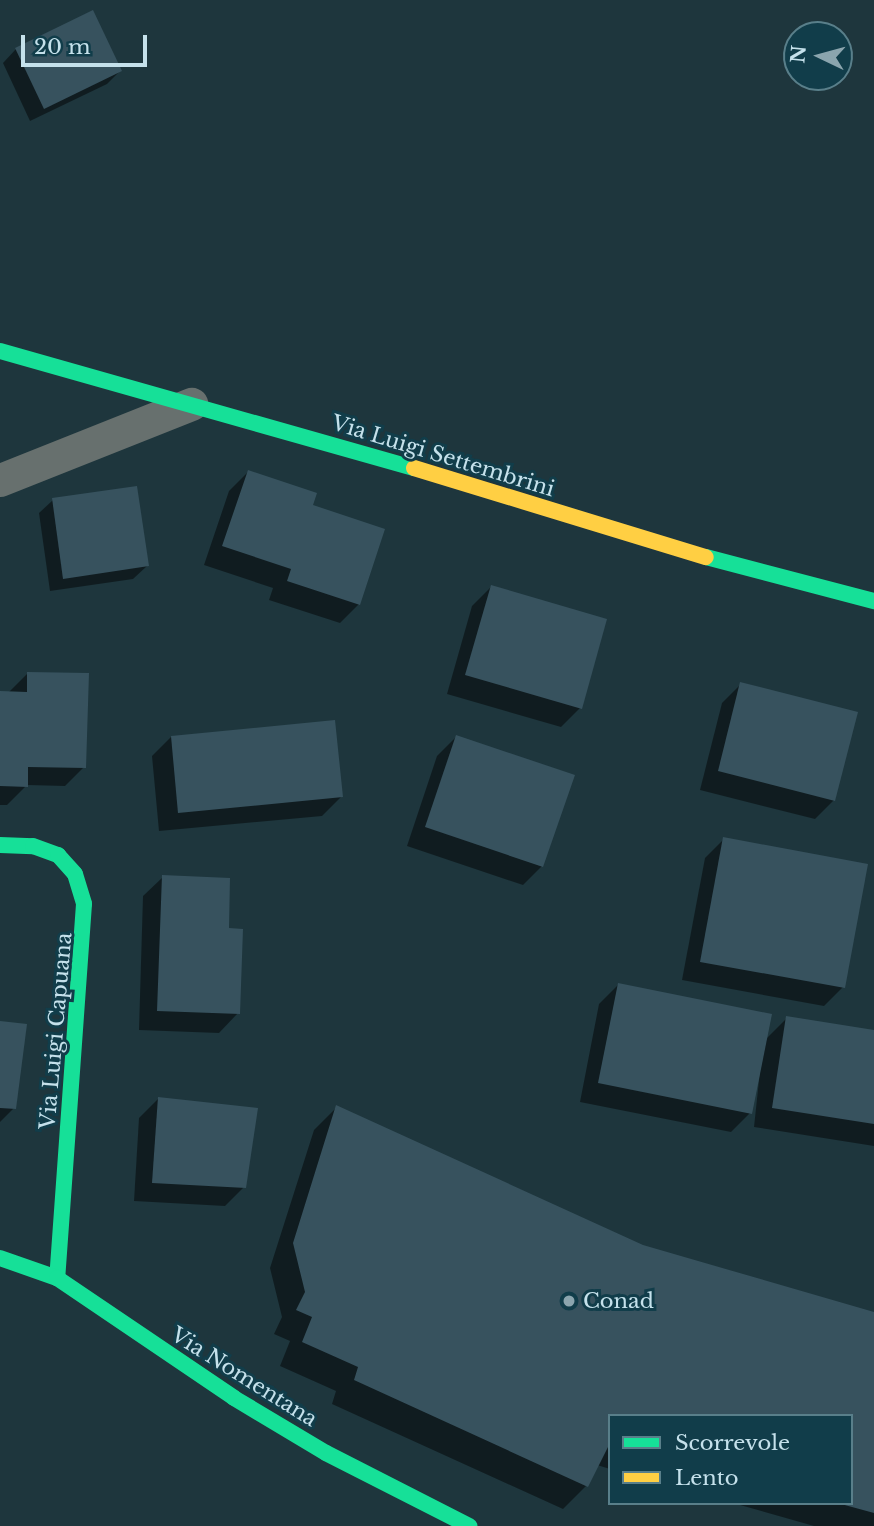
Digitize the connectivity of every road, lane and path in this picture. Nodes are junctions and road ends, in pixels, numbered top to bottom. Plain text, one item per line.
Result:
1 (0, 351) edge
2 (191, 404) junction
3 (0, 480) edge
4 (874, 601) edge
5 (0, 845) edge
6 (0, 1258) edge
7 (57, 1278) junction
8 (469, 1526) edge

1 - 2 street, Via Luigi Settembrini
2 - 3 street
2 - 4 street, Via Luigi Settembrini
5 - 7 street, Via Luigi Capuana
6 - 7 street, Via Nomentana
7 - 8 street, Via Nomentana

